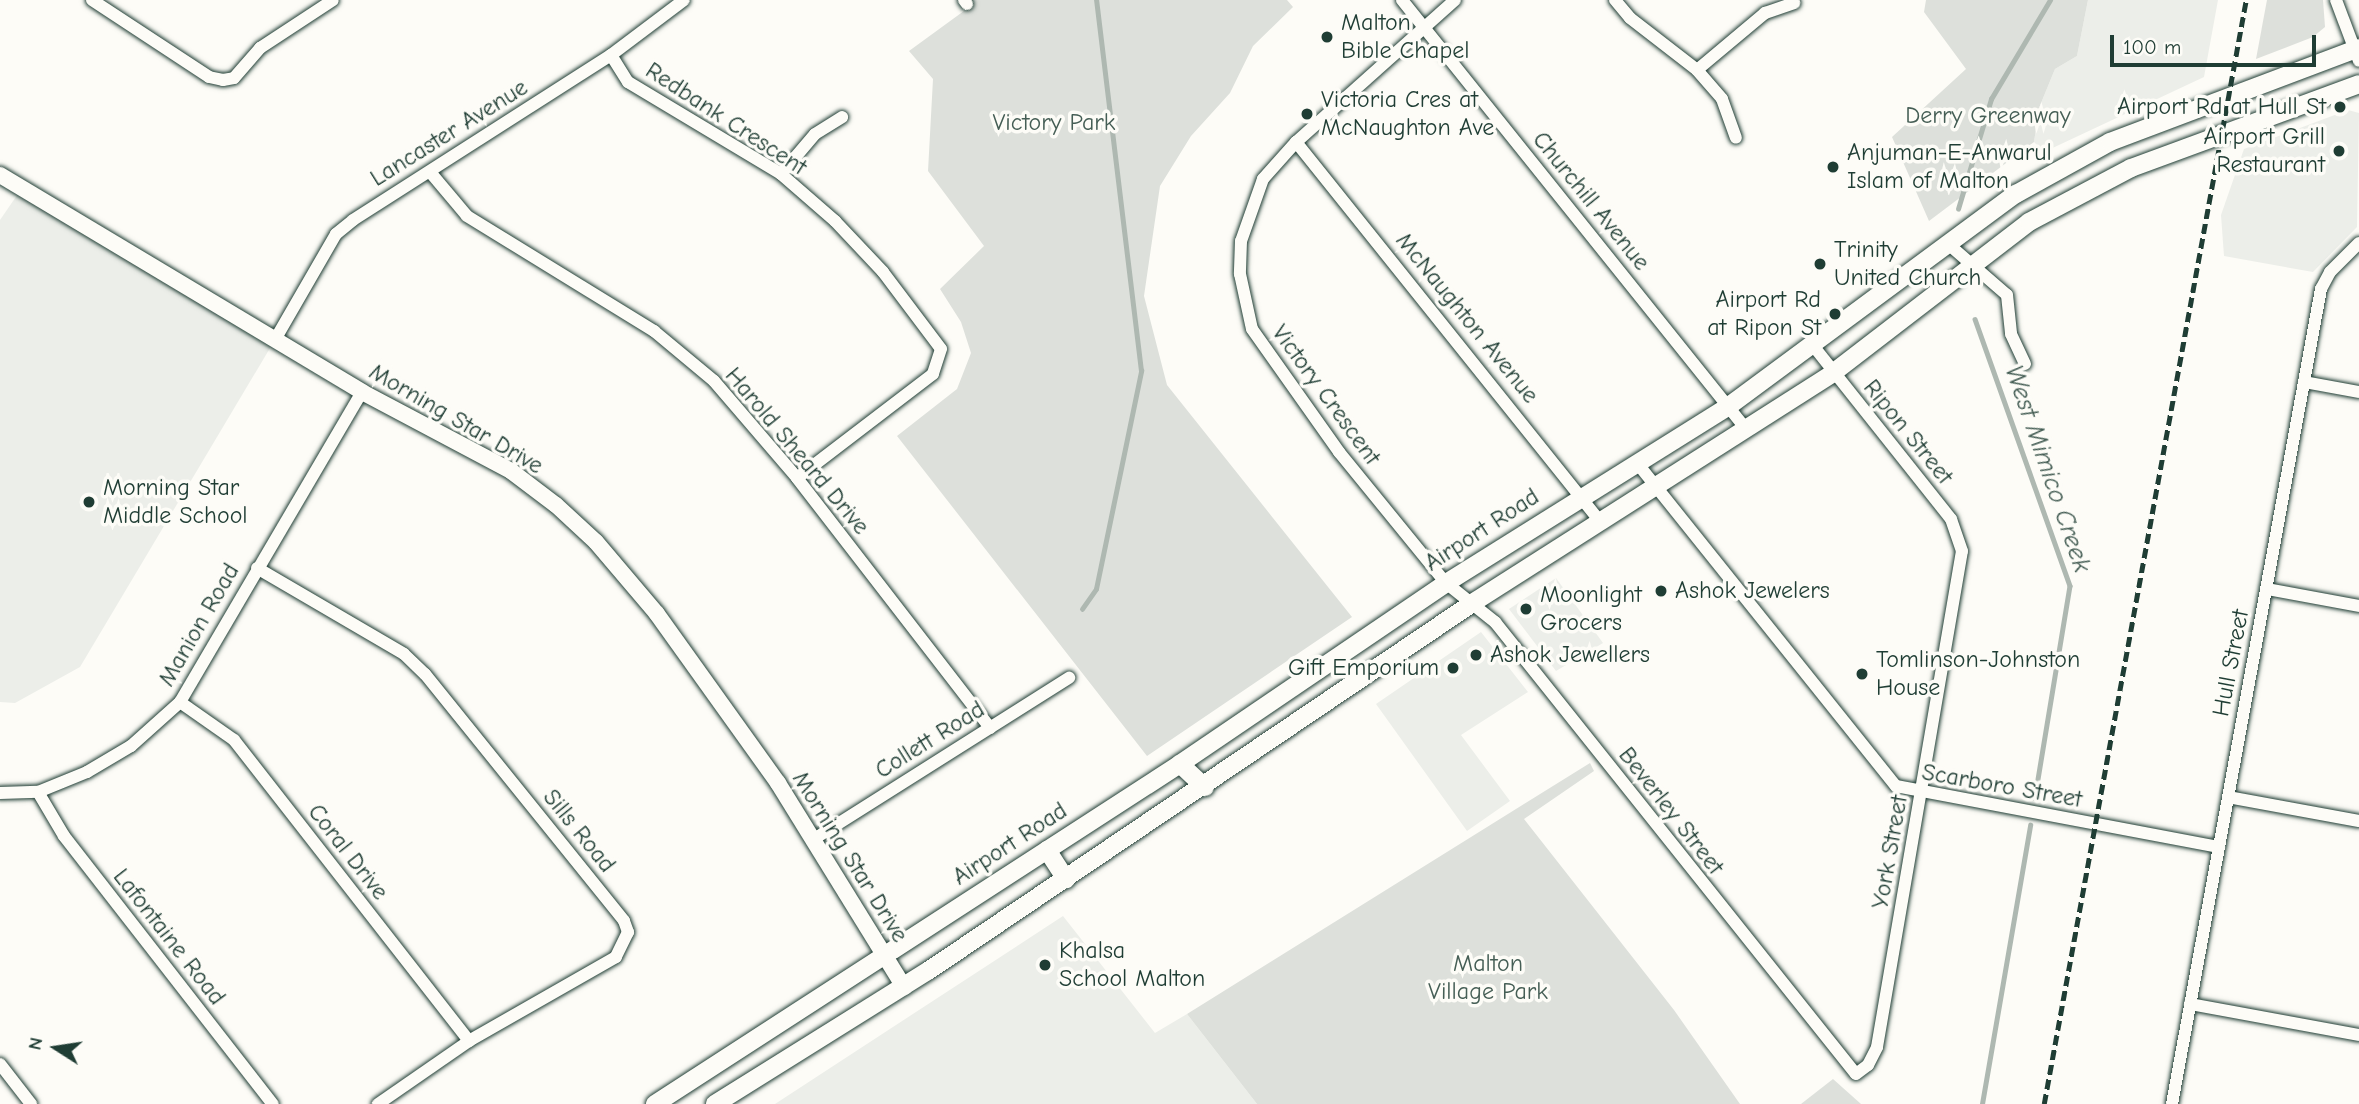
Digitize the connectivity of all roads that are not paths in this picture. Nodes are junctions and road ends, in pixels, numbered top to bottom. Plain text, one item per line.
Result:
1 (92, 0) edge
2 (334, 0) edge
3 (684, 0) edge
4 (1402, 0) edge
5 (1455, 0) edge
6 (1615, 0) edge
7 (2336, 0) edge
8 (1794, 3) dead end
9 (1423, 26) junction
10 (2357, 53) edge
11 (611, 55) junction
12 (1697, 70) junction
13 (2359, 84) edge
14 (842, 117) dead end
15 (1736, 138) dead end
16 (1296, 142) junction
17 (430, 172) junction
18 (780, 174) junction
19 (0, 175) edge
20 (1948, 243) junction
21 (2359, 243) edge
22 (1973, 264) junction
23 (276, 338) junction
24 (1814, 346) junction
25 (2025, 364) dead end
26 (1833, 373) junction
27 (2304, 382) junction
28 (362, 392) junction
29 (2359, 392) edge
30 (1729, 406) junction
31 (1746, 429) junction
32 (1637, 463) junction
33 (797, 478) junction
34 (1657, 485) junction
35 (1581, 495) junction
36 (1601, 523) junction
37 (1962, 548) joint
38 (257, 568) junction
39 (1446, 583) junction
40 (2267, 589) junction
41 (1474, 602) junction
42 (2359, 606) edge
43 (1069, 678) dead end
44 (180, 702) junction
45 (990, 727) junction
46 (1181, 764) junction
47 (1205, 787) junction
48 (38, 792) junction
49 (0, 793) edge
50 (1922, 794) junction
51 (2228, 797) junction
52 (2359, 821) edge
53 (814, 838) junction
54 (2219, 847) junction
55 (1047, 850) junction
56 (1066, 879) junction
57 (885, 954) junction
58 (904, 987) junction
59 (2190, 1004) junction
60 (2359, 1035) edge
61 (469, 1041) junction
62 (0, 1064) edge
63 (1856, 1074) joint
64 (31, 1104) edge
65 (273, 1104) edge
66 (377, 1104) edge
67 (655, 1104) edge
68 (715, 1104) edge
69 (2172, 1104) edge

1 - 2 street
3 - 11 street, Lancaster Avenue
4 - 9 street, Churchill Avenue
5 - 9 street, Victory Crescent
6 - 12 street
7 - 10 street
8 - 12 street
9 - 16 street, Victory Crescent
9 - 30 street, Churchill Avenue
10 - 20 main road, Airport Road
11 - 17 street, Lancaster Avenue
11 - 18 street, Redbank Crescent
12 - 15 street
13 - 22 main road
14 - 18 street
16 - 35 street, McNaughton Avenue
16 - 39 street, Victory Crescent
17 - 23 street, Lancaster Avenue
17 - 33 street, Harold Sheard Drive
18 - 33 street, Redbank Crescent
19 - 23 street, Morning Star Drive
20 - 22 street
20 - 24 main road, Airport Road
21 - 27 street, Hull Street
22 - 25 street
22 - 26 main road
23 - 28 street, Morning Star Drive
24 - 26 street, Ripon Street
24 - 30 main road, Airport Road
26 - 31 main road
26 - 37 street, Ripon Street
27 - 29 street
27 - 40 street, Hull Street
28 - 38 street, Manion Road
28 - 53 street, Morning Star Drive
30 - 31 street, Churchill Avenue
30 - 32 main road, Airport Road
31 - 34 main road
32 - 34 street, Scarboro Street
32 - 35 main road, Airport Road
33 - 45 street, Harold Sheard Drive
34 - 36 main road
34 - 50 street, Scarboro Street
35 - 36 street, McNaughton Avenue
35 - 39 main road, Airport Road
36 - 41 main road
37 - 50 street, York Street
38 - 44 street, Manion Road
38 - 61 street, Sills Road
39 - 41 street, Beverley Street
39 - 46 main road, Airport Road
40 - 42 street
40 - 51 street, Hull Street
41 - 47 main road
41 - 63 street, Beverley Street
43 - 45 street, Collett Road
44 - 48 street, Manion Road
44 - 61 street, Coral Drive
45 - 53 street, Collett Road
46 - 47 main road
46 - 55 main road, Airport Road
47 - 56 main road
48 - 49 street, Manion Road
48 - 65 street, Lafontaine Road
50 - 54 street, Scarboro Street
50 - 63 street, York Street
51 - 52 street
51 - 54 street, Hull Street
53 - 57 street, Morning Star Drive
54 - 59 street, Hull Street
55 - 56 main road
55 - 57 main road, Airport Road
56 - 58 main road
57 - 58 street, Morning Star Drive
57 - 67 main road, Airport Road
58 - 68 main road
59 - 60 street
59 - 69 street, Hull Street
61 - 66 street, Sills Road
62 - 64 street

